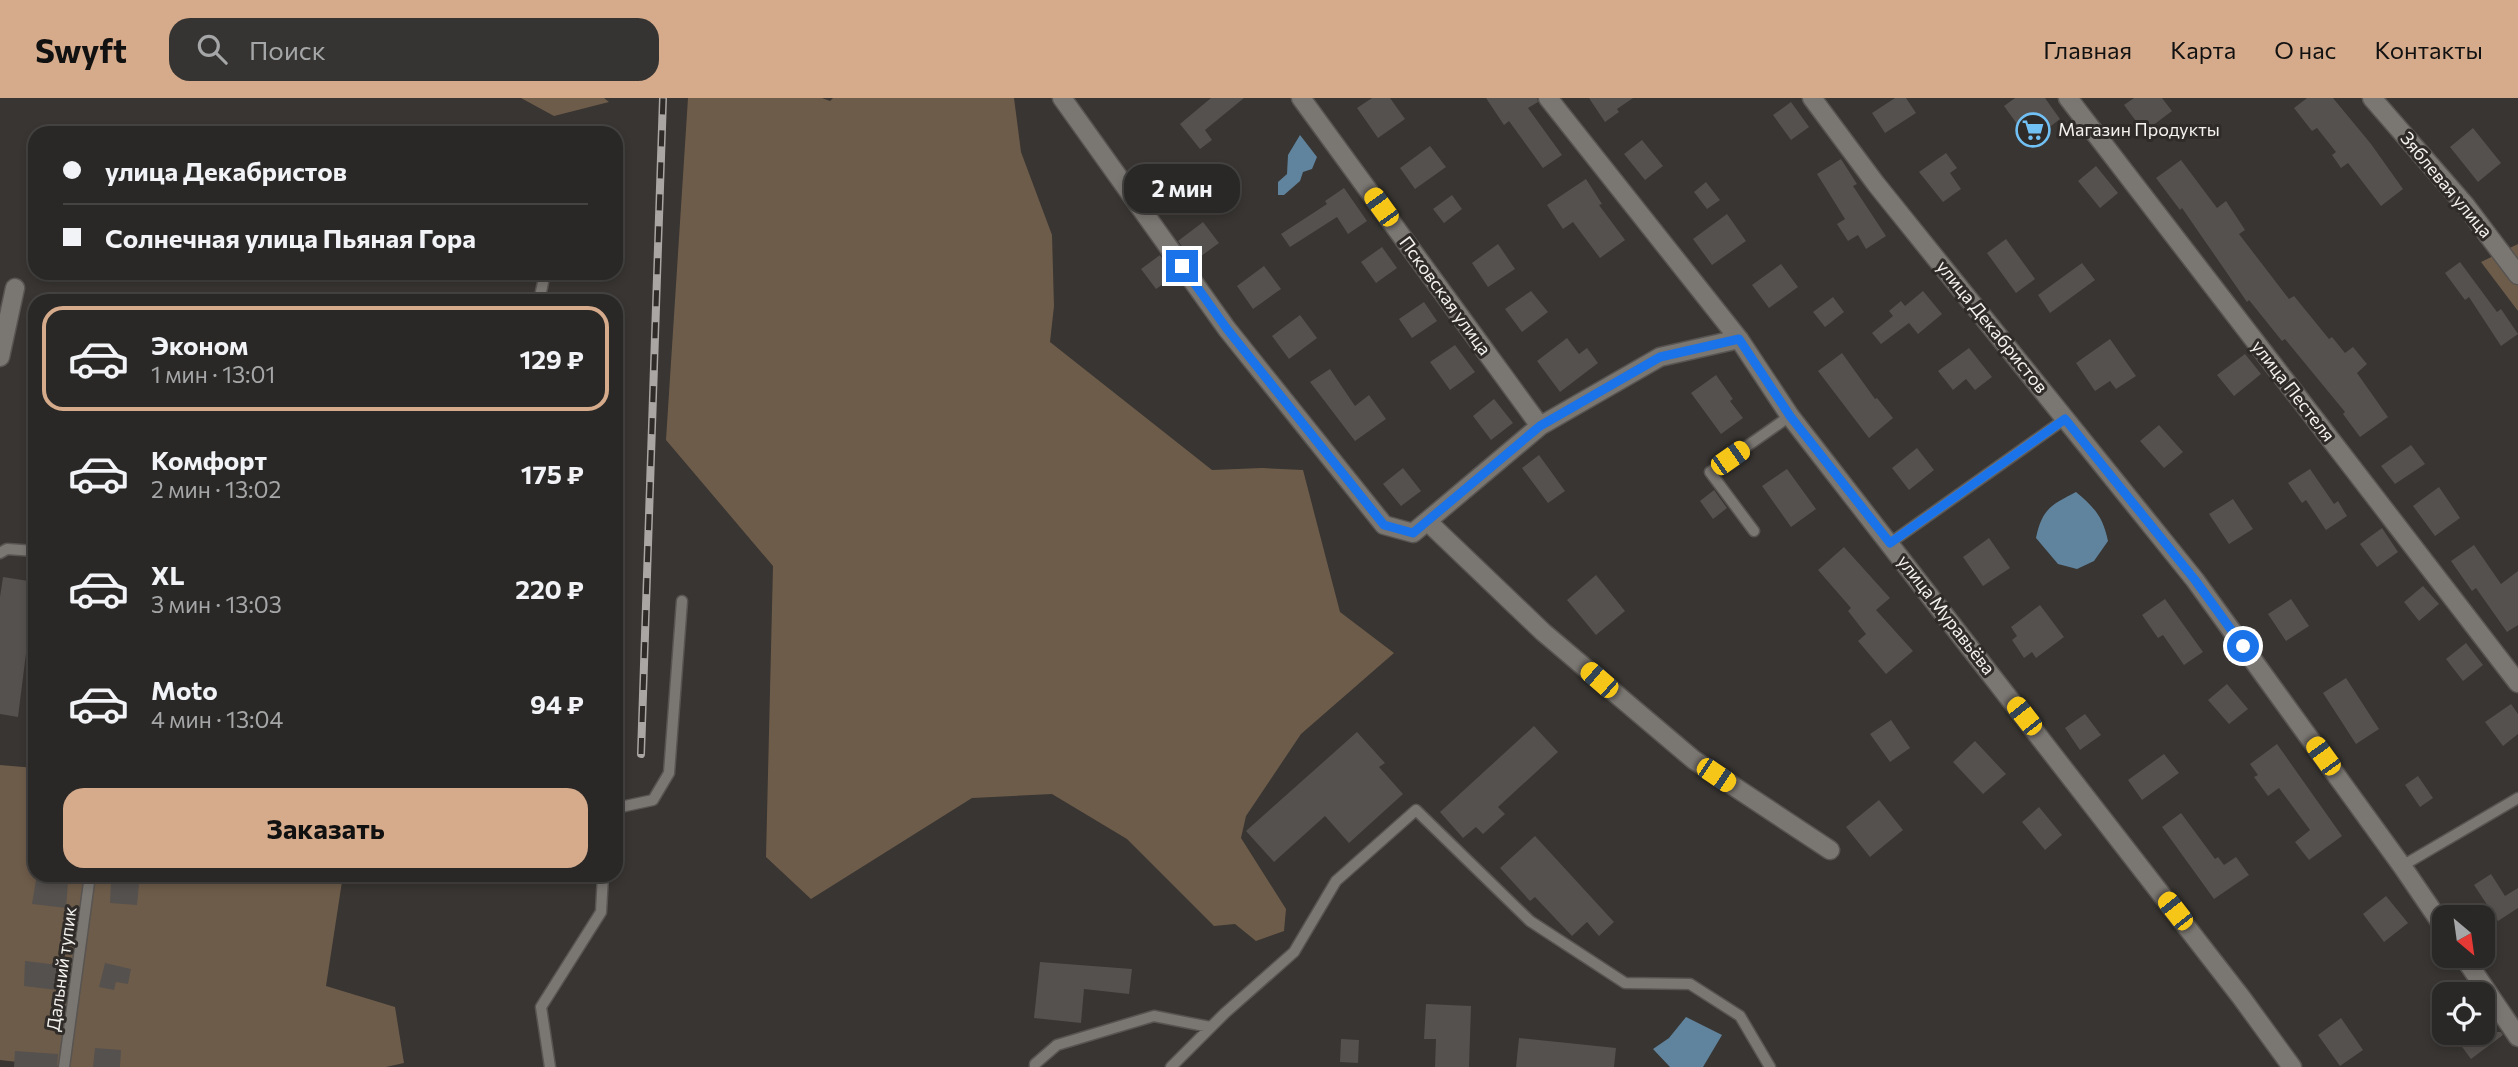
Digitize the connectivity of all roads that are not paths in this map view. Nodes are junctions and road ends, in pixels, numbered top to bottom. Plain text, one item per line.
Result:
1 (1062, 98) edge
2 (1301, 98) edge
3 (1548, 98) edge
4 (1812, 98) edge
5 (2068, 98) edge
6 (2372, 98) edge
7 (2518, 275) edge
8 (15, 288) dead end
9 (1739, 339) junction
10 (0, 357) edge
11 (1790, 416) junction
12 (2065, 419) junction
13 (1540, 426) junction
14 (1427, 521) junction
15 (1754, 531) dead end
16 (1890, 543) junction
17 (28, 550) edge
18 (0, 553) edge
19 (682, 601) dead end
20 (2518, 683) edge
21 (2518, 798) edge
22 (623, 806) edge
23 (1830, 850) dead end
24 (2402, 866) junction
25 (89, 882) edge
26 (603, 882) edge
27 (2432, 910) edge
28 (2471, 968) edge
29 (1210, 1027) junction
30 (2518, 1037) edge
31 (64, 1067) edge
32 (550, 1067) edge
33 (1035, 1067) edge
34 (1171, 1067) edge
35 (1770, 1067) edge
36 (2292, 1067) edge

1 - 14 street
2 - 13 street, Псковская улица
3 - 9 street, улица Муравьёва
4 - 12 street, улица Декабристов
5 - 20 street, улица Пестеля
6 - 7 street, Зяблевая улица
8 - 10 street
9 - 11 street, улица Муравьёва
9 - 13 street
11 - 15 lane
11 - 16 street, улица Муравьёва
12 - 16 lane
12 - 24 street, улица Декабристов
13 - 14 street
14 - 23 street
16 - 36 street, улица Муравьёва
17 - 18 lane
19 - 22 lane
21 - 24 lane
24 - 27 street, улица Декабристов
25 - 31 lane, Дальний тупик
26 - 32 lane
28 - 30 street
29 - 33 lane
29 - 34 lane
29 - 35 lane

